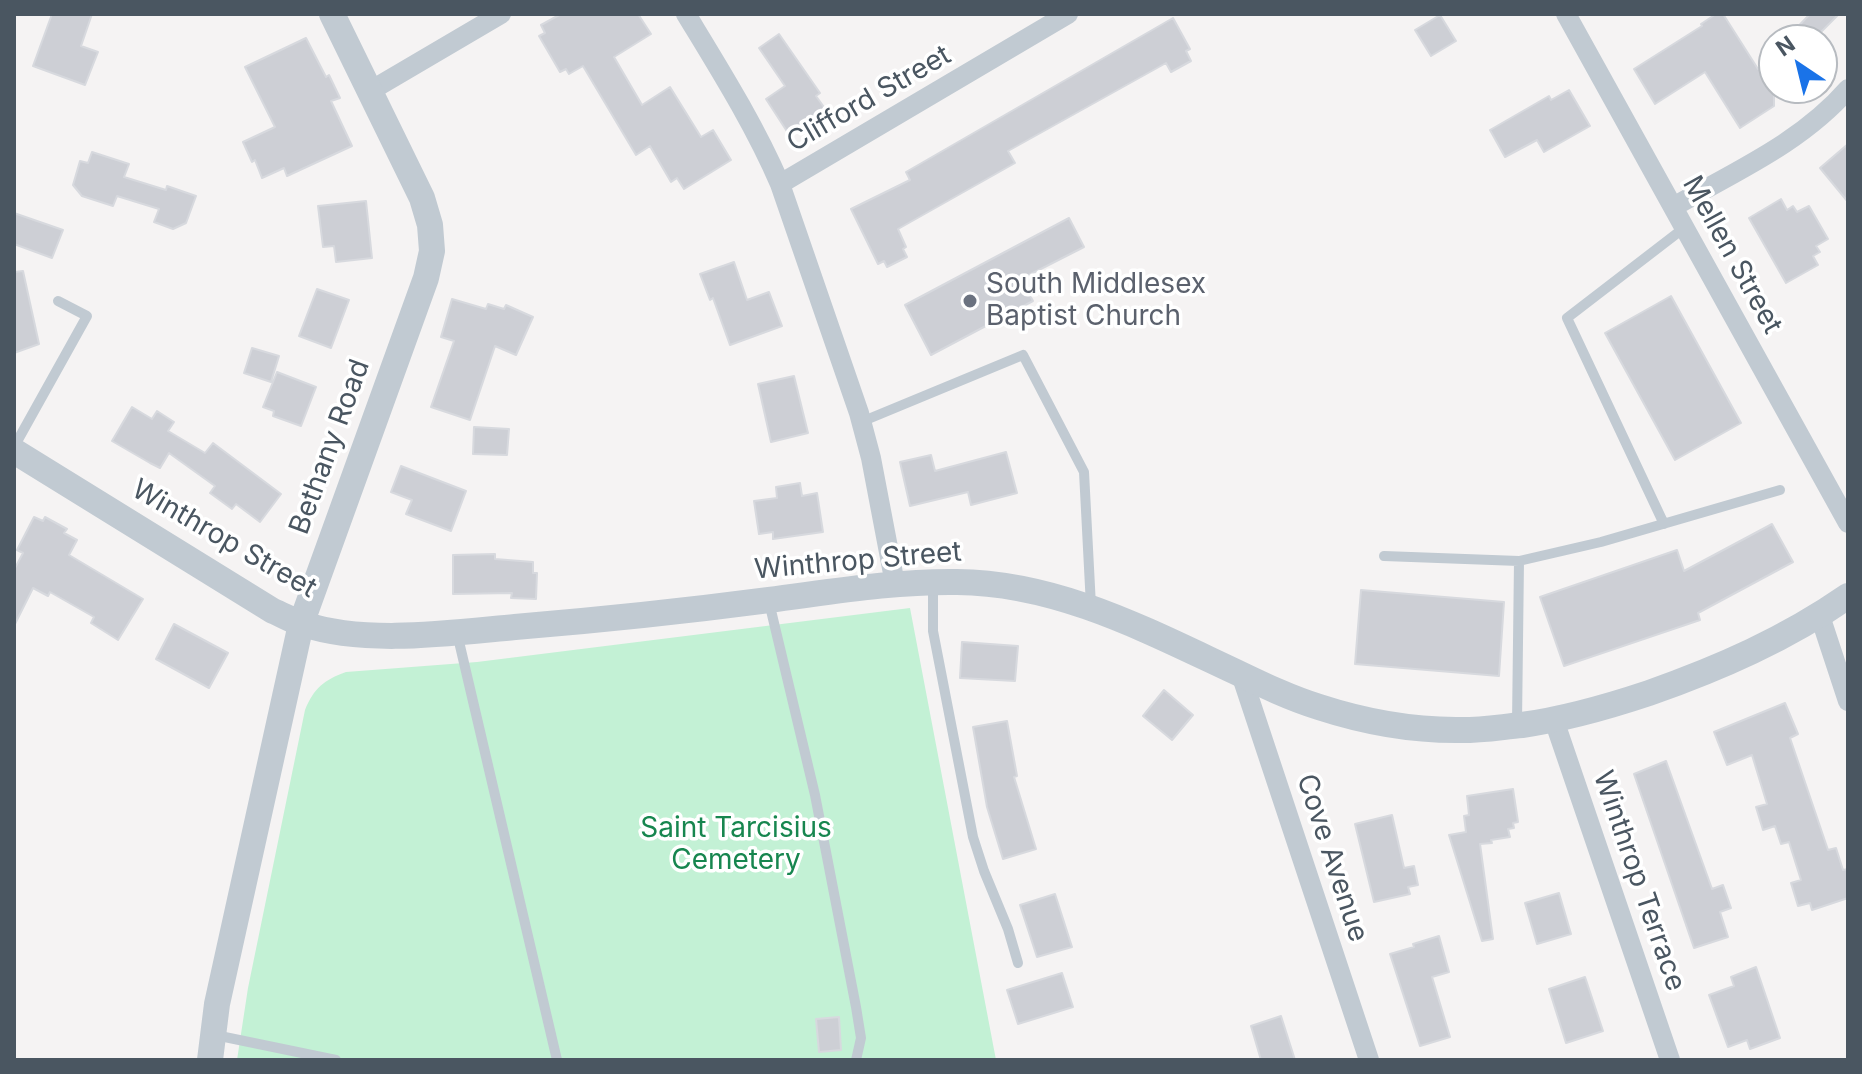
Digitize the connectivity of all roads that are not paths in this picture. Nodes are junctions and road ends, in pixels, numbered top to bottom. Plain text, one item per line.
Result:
1 (332, 14) edge
2 (501, 14) edge
3 (686, 14) edge
4 (1068, 14) edge
5 (1566, 14) edge
6 (1848, 89) edge
7 (370, 91) junction
8 (780, 184) junction
9 (1673, 207) junction
10 (1684, 228) junction
11 (58, 301) dead end
12 (861, 422) junction
13 (14, 449) edge
14 (1780, 490) dead end
15 (1848, 523) edge
16 (1664, 524) junction
17 (1384, 556) dead end
18 (1519, 561) junction
19 (933, 582) junction
20 (895, 584) junction
21 (1848, 596) edge
22 (768, 600) junction
23 (1091, 607) junction
24 (1820, 616) junction
25 (301, 624) junction
26 (457, 632) junction
27 (1241, 674) junction
28 (1848, 701) edge
29 (1554, 720) junction
30 (1517, 725) junction
31 (1018, 963) dead end
32 (211, 1047) edge
33 (321, 1059) edge
34 (336, 1060) edge
35 (557, 1060) edge
36 (856, 1060) edge
37 (1369, 1060) edge
38 (1670, 1060) edge

1 - 7 street, Bethany Road
2 - 7 street
3 - 8 street
4 - 8 street, Clifford Street
5 - 9 street, Mellen Street
6 - 9 street
7 - 25 street, Bethany Road
8 - 12 street
9 - 10 street, Mellen Street
10 - 15 street, Mellen Street
10 - 16 lane
11 - 13 lane
12 - 20 street
12 - 23 lane
13 - 25 street, Winthrop Street
14 - 16 lane
16 - 18 lane
17 - 18 lane
18 - 30 lane
19 - 20 street, Winthrop Street
19 - 23 street, Winthrop Street
19 - 31 lane
20 - 22 street, Winthrop Street
21 - 24 street, Winthrop Street
22 - 26 street, Winthrop Street
22 - 36 lane
23 - 27 street, Winthrop Street
24 - 28 street
24 - 29 street, Winthrop Street
25 - 26 street, Winthrop Street
25 - 32 street, Bethany Road
26 - 35 lane
27 - 30 street, Winthrop Street
27 - 37 street, Cove Avenue
29 - 30 street, Winthrop Street
29 - 38 street, Winthrop Terrace
32 - 33 lane
33 - 34 lane

